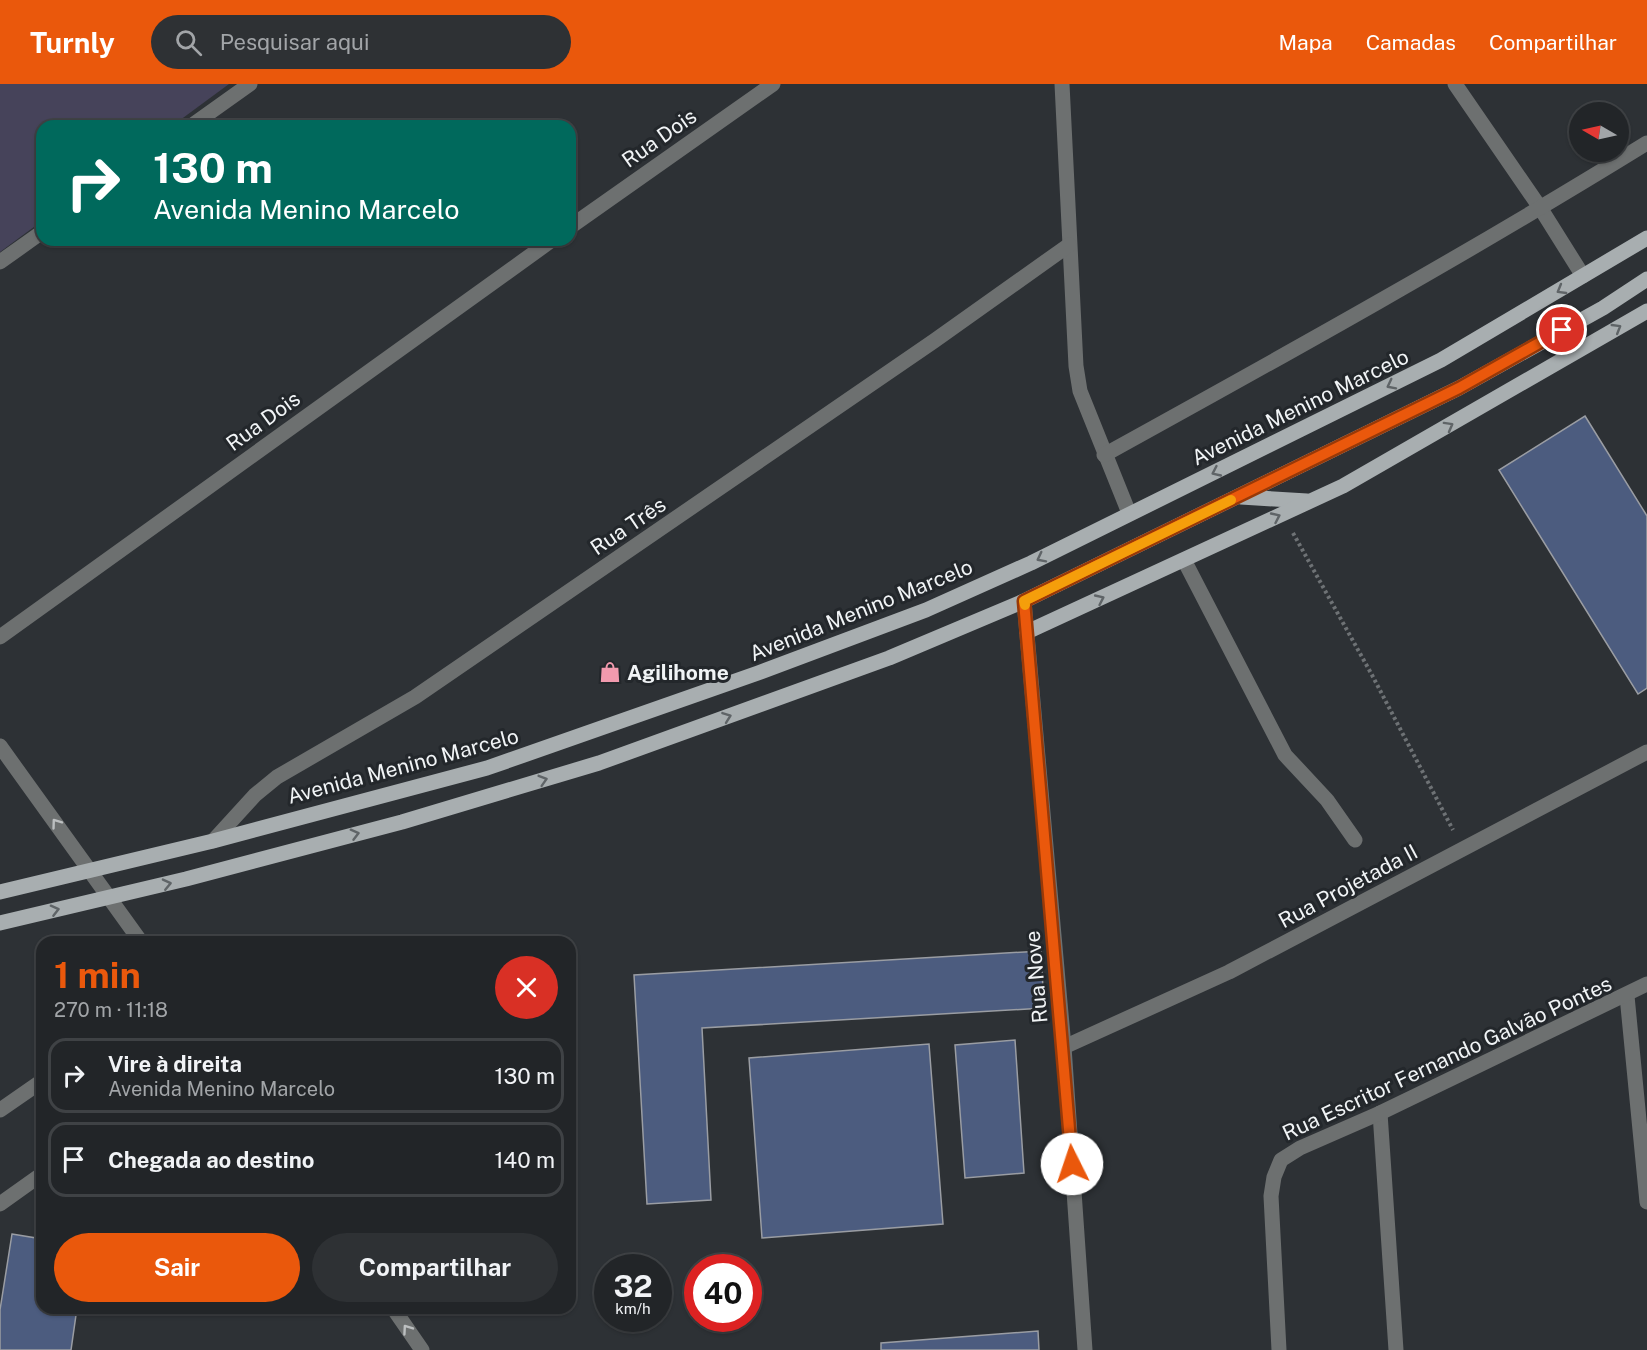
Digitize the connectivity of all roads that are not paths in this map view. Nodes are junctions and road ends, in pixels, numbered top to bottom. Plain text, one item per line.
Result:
1 (250, 84) edge
2 (773, 84) edge
3 (1062, 84) edge
4 (1455, 84) edge
5 (199, 120) edge
6 (1647, 143) edge
7 (1541, 209) junction
8 (576, 223) edge
9 (36, 236) edge
10 (1647, 238) edge
11 (1069, 245) junction
12 (544, 246) edge
13 (0, 262) edge
14 (1583, 276) junction
15 (1647, 279) edge
16 (1647, 311) edge
17 (1104, 455) junction
18 (1238, 496) junction
19 (1309, 501) junction
20 (1129, 513) junction
21 (1184, 560) junction
22 (1024, 601) junction
23 (1027, 632) junction
24 (0, 637) edge
25 (0, 746) edge
26 (1647, 752) edge
27 (1355, 840) dead end
28 (213, 841) junction
29 (91, 870) junction
30 (0, 892) edge
31 (110, 897) junction
32 (0, 923) edge
33 (137, 936) edge
34 (1647, 984) edge
35 (1627, 996) junction
36 (1064, 1047) junction
37 (36, 1086) edge
38 (0, 1110) edge
39 (1380, 1113) junction
40 (36, 1178) edge
41 (1647, 1202) edge
42 (0, 1204) edge
43 (397, 1314) edge
44 (422, 1350) edge
45 (1085, 1350) edge
46 (1280, 1350) edge
47 (1396, 1350) edge

1 - 5 street
2 - 8 street, Rua Dois
3 - 11 street
4 - 7 street
6 - 7 street
7 - 14 street
7 - 17 street
9 - 13 street
10 - 14 main road, Avenida Menino Marcelo
11 - 17 street
11 - 28 street, Rua Três
12 - 24 street, Rua Dois
14 -> 20 main road, Avenida Menino Marcelo
15 - 18 main road
19 -> 16 main road
17 - 20 street
18 - 19 main road
18 - 22 main road
21 -> 19 main road
20 -> 28 main road, Avenida Menino Marcelo
23 -> 21 main road
21 - 27 street
22 - 23 street, Rua Nove
31 -> 22 main road
23 - 36 street, Rua Nove
29 -> 25 street
26 - 36 street, Rua Projetada II
28 - 29 main road, Avenida Menino Marcelo
29 - 30 main road, Avenida Menino Marcelo
29 - 31 street
32 -> 31 main road
31 - 33 street
34 - 35 street, Rua Escritor Fernando Galvão Pontes
35 - 39 street, Rua Escritor Fernando Galvão Pontes
35 - 41 street
36 - 45 street, Rua Nove
37 - 38 street
39 - 46 street, Rua Escritor Fernando Galvão Pontes
39 - 47 street
40 - 42 street
44 -> 43 street

